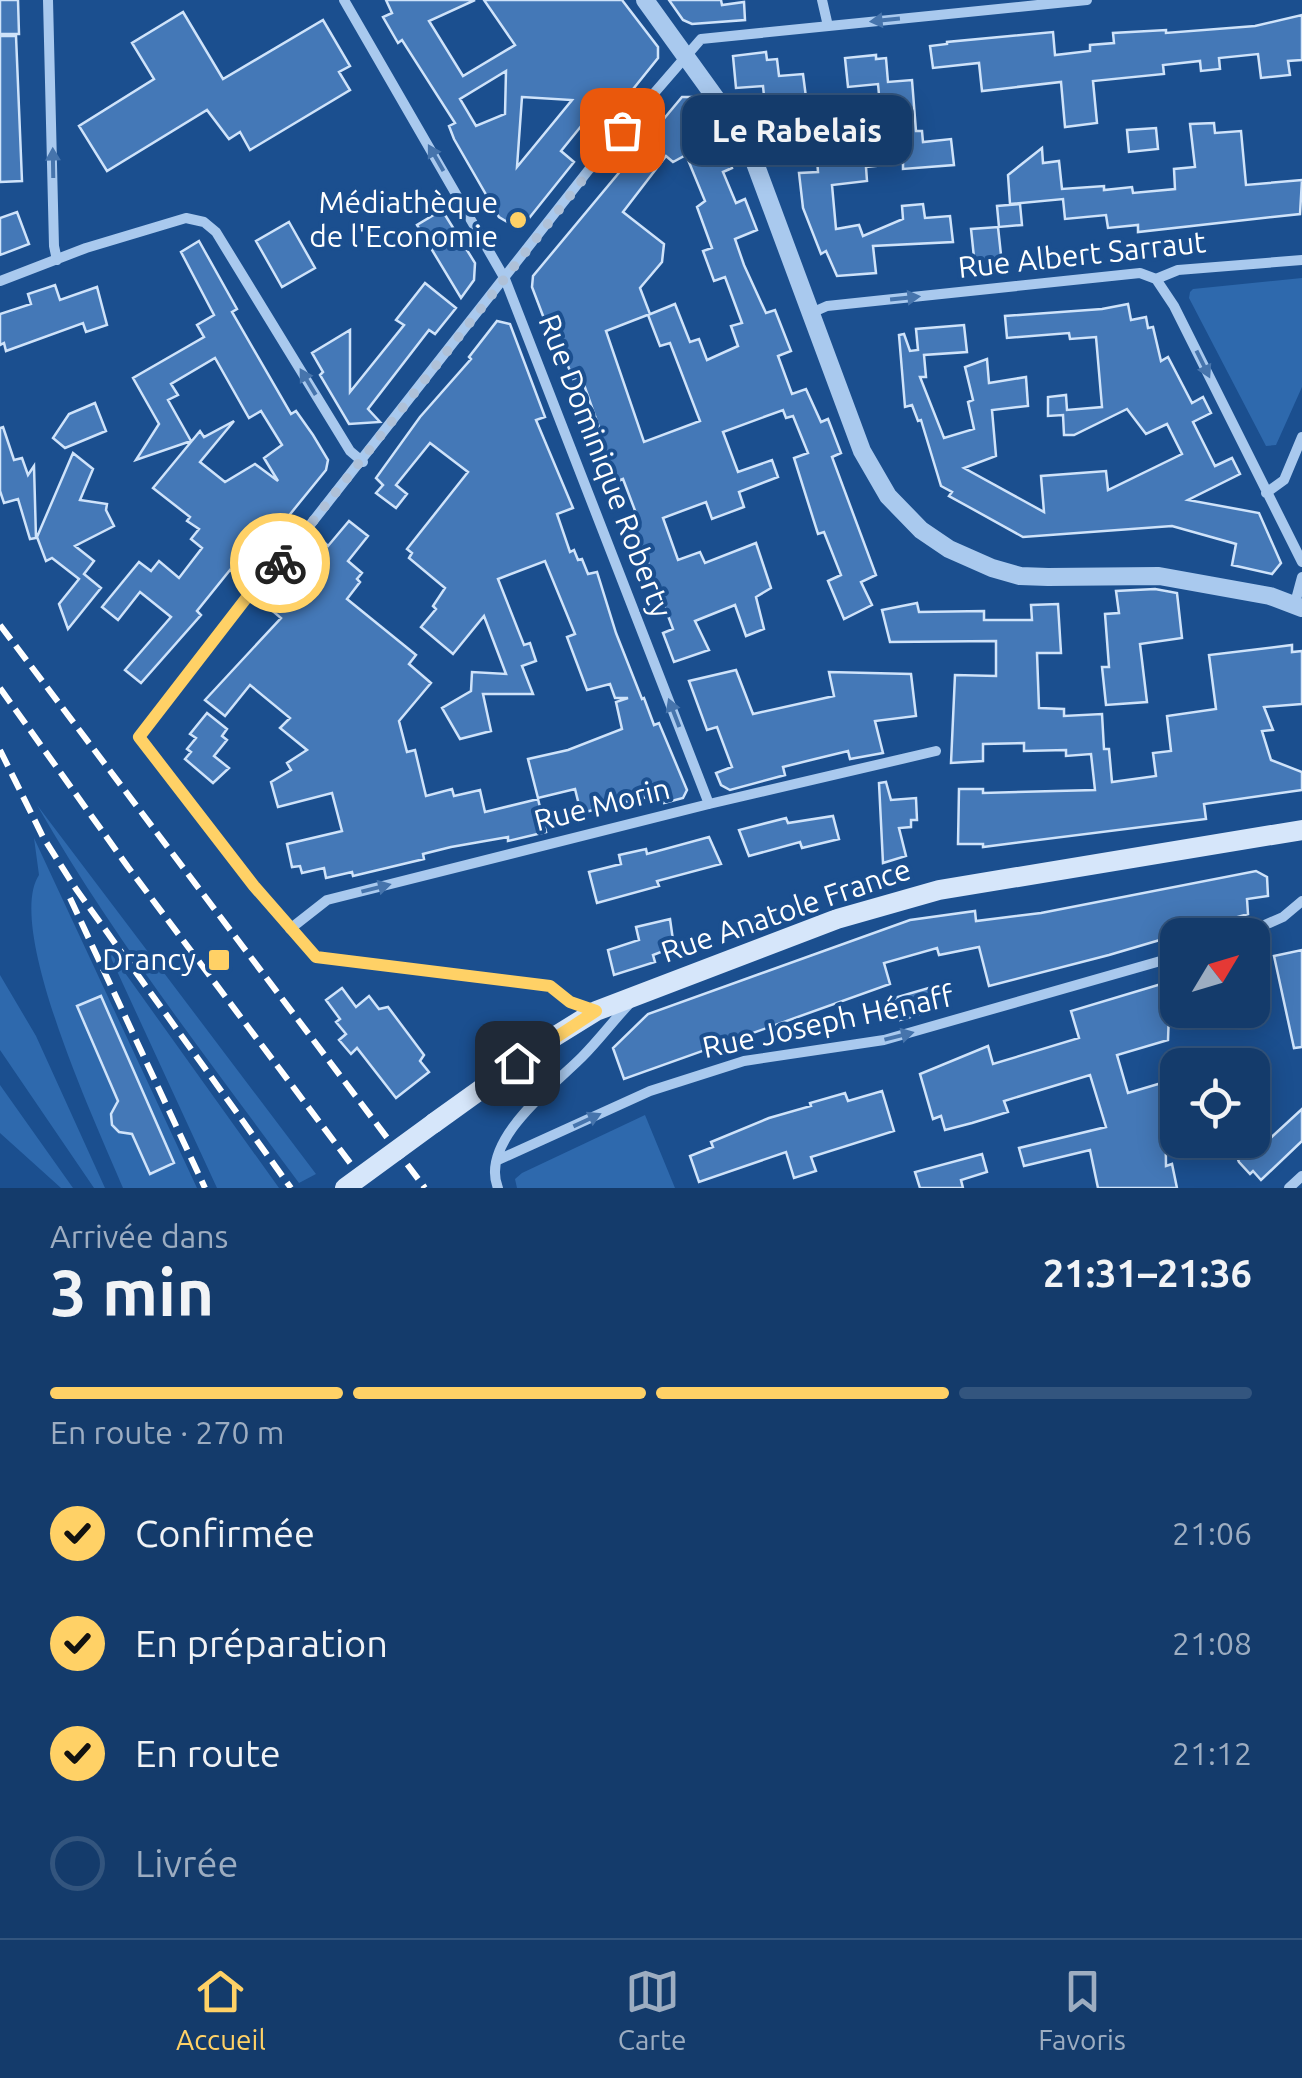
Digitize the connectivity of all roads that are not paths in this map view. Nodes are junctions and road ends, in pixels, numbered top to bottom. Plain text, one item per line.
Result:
1 (48, 0) edge
2 (344, 0) edge
3 (645, 0) edge
4 (822, 0) edge
5 (1086, 0) edge
6 (828, 26) junction
7 (686, 56) junction
8 (57, 260) junction
9 (1302, 260) edge
10 (505, 279) junction
11 (1156, 279) junction
12 (0, 281) edge
13 (809, 314) junction
14 (1302, 438) edge
15 (363, 462) junction
16 (1266, 493) junction
17 (1302, 562) edge
18 (1302, 577) edge
19 (1298, 606) edge
20 (936, 752) dead end
21 (709, 804) junction
22 (1302, 830) edge
23 (1302, 901) edge
24 (1270, 923) edge
25 (290, 929) junction
26 (1160, 961) edge
27 (636, 996) junction
28 (596, 1011) junction
29 (498, 1160) junction
30 (1302, 1176) edge
31 (345, 1188) edge
32 (498, 1188) edge
33 (1288, 1188) edge

8 -> 1 street
10 -> 2 street, Rue Dominique Roberty
3 - 7 street
4 - 6 street
5 -> 6 street
6 - 7 street
7 - 10 street
7 - 13 street
8 - 12 street
15 -> 8 street
9 - 11 street, Rue Albert Sarraut
10 - 15 street
21 -> 10 street, Rue Dominique Roberty
13 -> 11 street, Rue Albert Sarraut
11 -> 16 street
13 - 19 street
14 - 16 street
15 - 25 street
16 - 17 street
18 - 19 street
20 - 21 street, Rue Morin
25 -> 21 street, Rue Morin
22 - 27 main road, Rue Anatole France
23 - 24 street
25 - 28 street
29 -> 26 street, Rue Joseph Hénaff
27 - 28 main road, Rue Anatole France
27 - 29 street
28 - 31 main road, Rue Anatole France, bridge
29 - 32 street
30 - 33 street

